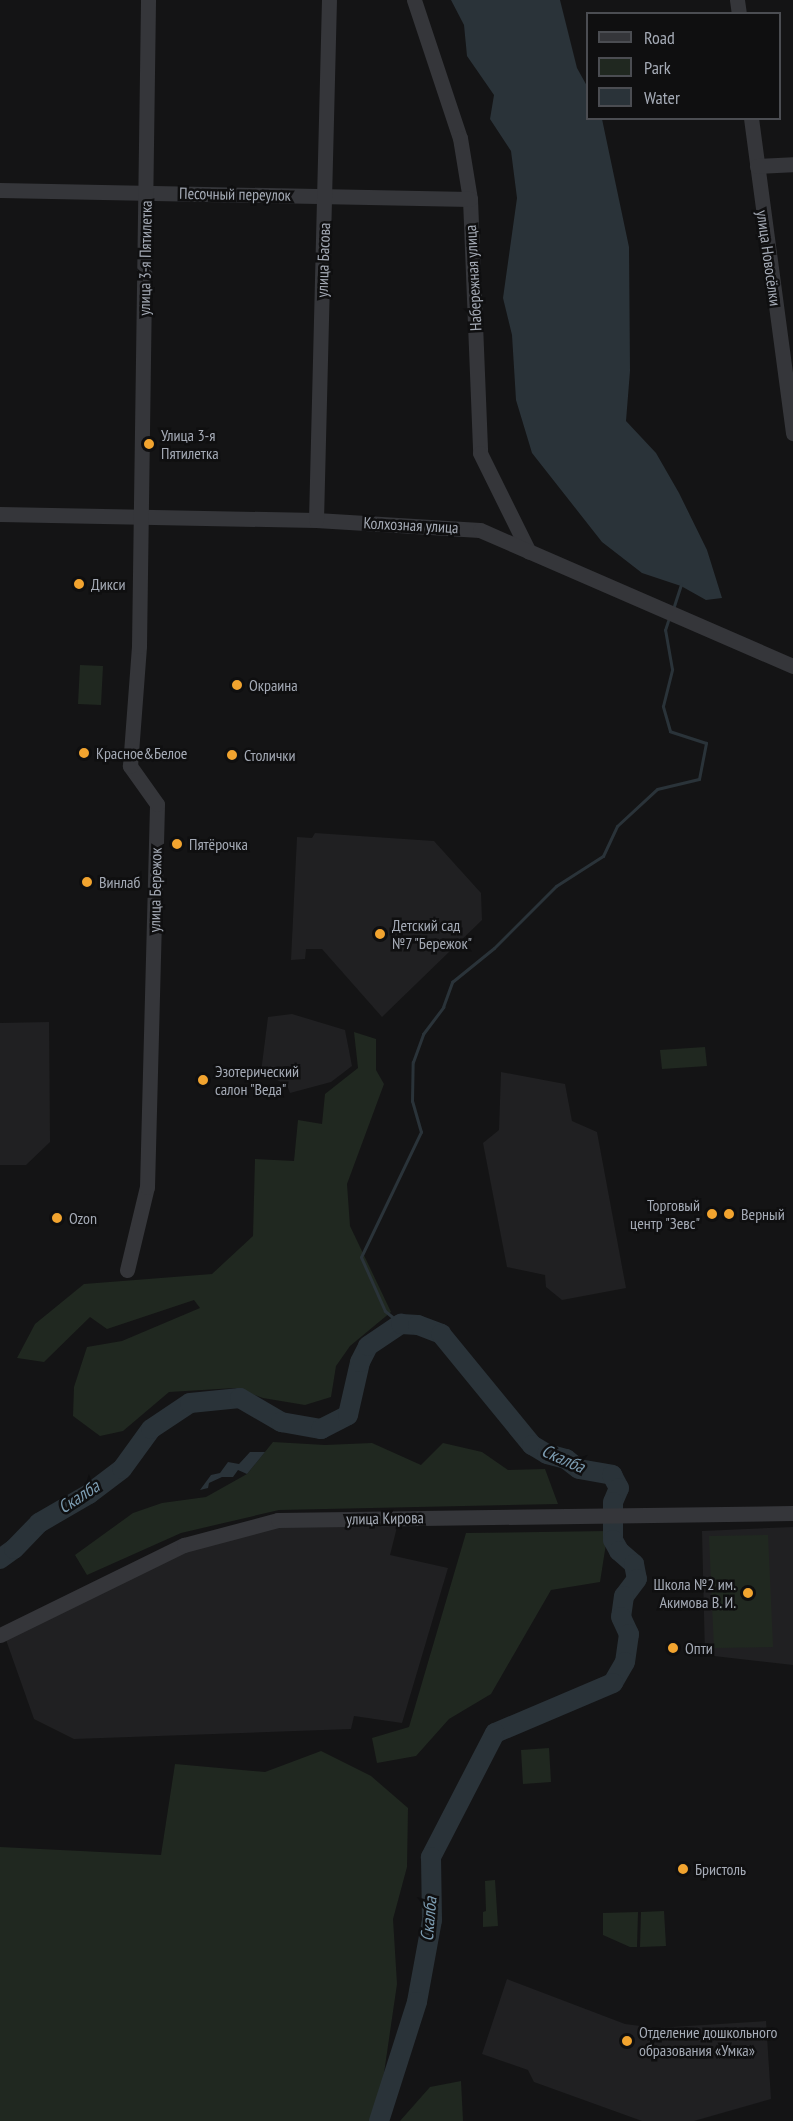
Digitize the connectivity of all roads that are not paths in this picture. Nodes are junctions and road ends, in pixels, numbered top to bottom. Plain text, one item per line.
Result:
1 (148, 0) edge
2 (329, 0) edge
3 (414, 0) edge
4 (752, 120) edge
5 (793, 164) edge
6 (757, 166) junction
7 (0, 190) edge
8 (146, 193) junction
9 (325, 195) junction
10 (470, 199) junction
11 (793, 433) edge
12 (0, 514) edge
13 (141, 517) junction
14 (316, 520) junction
15 (529, 552) junction
16 (793, 666) edge
17 (127, 1270) dead end
18 (793, 1513) edge
19 (0, 1635) edge

1 - 8 street, улица 3-я Пятилетка
2 - 9 street, улица Басова
3 - 10 street, Набережная улица
4 - 6 street, улица Новосёлки
5 - 6 street
6 - 11 street, улица Новосёлки
7 - 8 street, Песочный переулок
8 - 9 street, Песочный переулок
8 - 13 street, улица 3-я Пятилетка
9 - 10 street, Песочный переулок
9 - 14 street, улица Басова
10 - 15 street, Набережная улица
12 - 13 street, Колхозная улица
13 - 14 street, Колхозная улица
13 - 17 street, улица Бережок
14 - 15 street, Колхозная улица
15 - 16 street, Колхозная улица
18 - 19 street, улица Кирова

